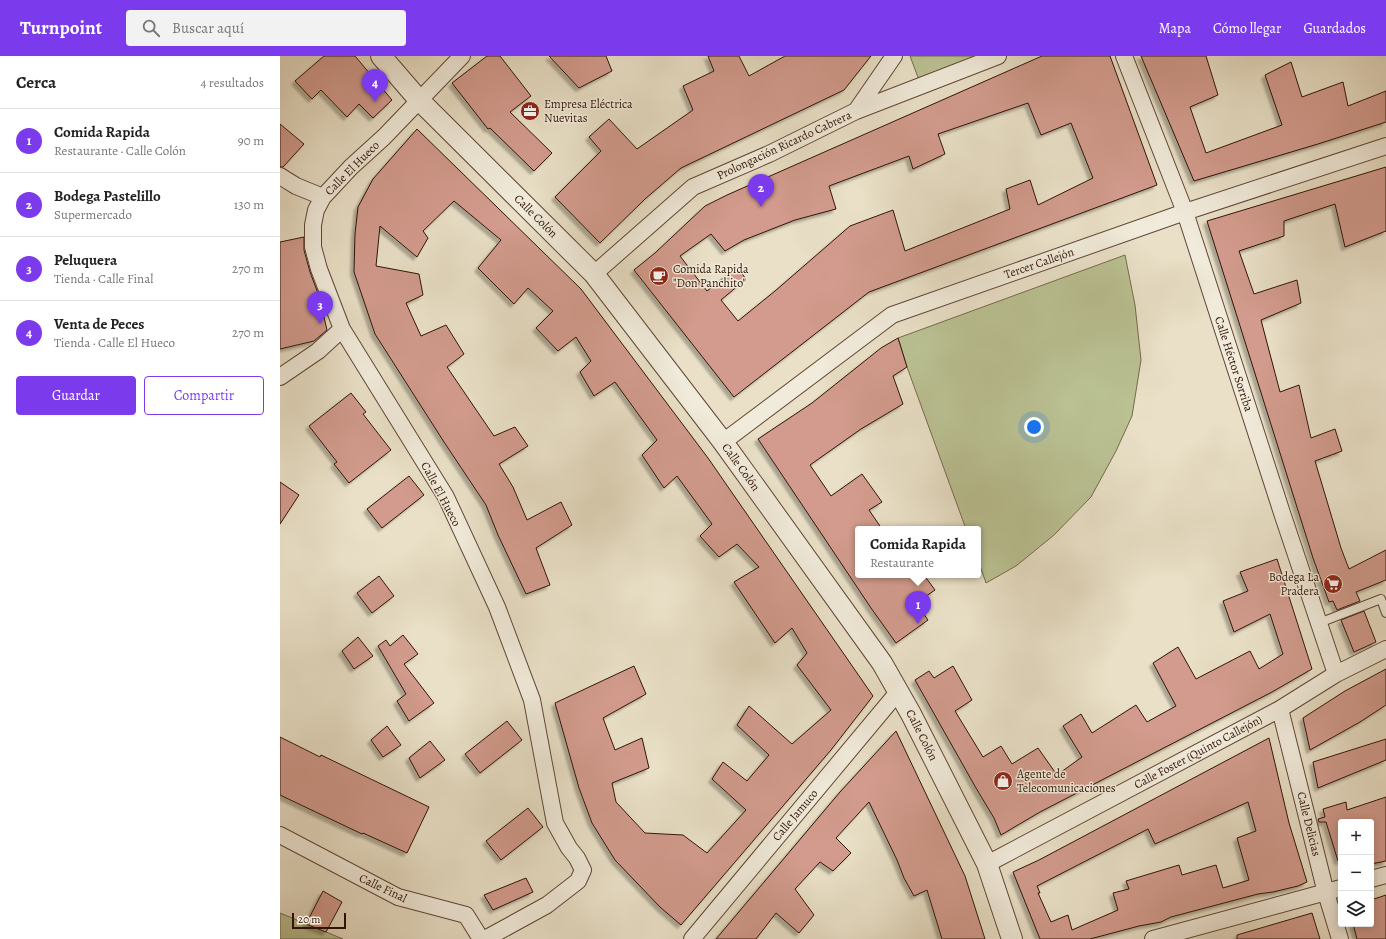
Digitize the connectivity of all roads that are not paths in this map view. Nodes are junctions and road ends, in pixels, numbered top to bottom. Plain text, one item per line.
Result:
1 (381, 56) edge
2 (462, 56) edge
3 (894, 56) edge
4 (998, 56) edge
5 (1124, 56) edge
6 (419, 100) junction
7 (856, 111) junction
8 (1386, 146) edge
9 (280, 176) edge
10 (323, 197) junction
11 (1185, 212) junction
12 (594, 274) junction
13 (342, 329) junction
14 (280, 377) edge
15 (723, 442) junction
16 (1386, 613) edge
17 (1319, 623) junction
18 (1386, 649) edge
19 (1336, 674) junction
20 (898, 692) junction
21 (1280, 709) junction
22 (280, 835) edge
23 (987, 864) junction
24 (1386, 875) edge
25 (1374, 878) edge
26 (1334, 890) edge
27 (481, 939) edge
28 (485, 939) edge
29 (692, 939) edge
30 (1012, 939) edge
31 (1153, 939) edge
32 (1340, 939) edge

1 - 6 street, Calle Colón
2 - 6 street, Calle El Hueco
3 - 7 street
4 - 7 street, Prolongación Ricardo Cabrera
5 - 11 street, Calle Héctor Sorriba
6 - 10 street, Calle El Hueco
6 - 12 street, Calle Colón
7 - 12 street, Prolongación Ricardo Cabrera
8 - 11 street, Tercer Callejón
9 - 10 street
10 - 13 street, Calle El Hueco
11 - 15 street, Tercer Callejón
11 - 17 street, Calle Héctor Sorriba
12 - 15 street, Calle Colón
13 - 14 street
13 - 28 street, Calle El Hueco
15 - 20 street, Calle Colón
16 - 17 lane
17 - 19 street, Calle Héctor Sorriba
18 - 19 street, Calle Foster (Quinto Callejón)
19 - 21 street, Calle Foster (Quinto Callejón)
20 - 23 street, Calle Colón
20 - 29 street, Calle Jamuco
21 - 23 street, Calle Foster (Quinto Callejón)
21 - 26 street, Calle Delicias
22 - 27 street, Calle Final
23 - 30 street, Calle Colón
24 - 25 street
26 - 31 street
26 - 32 street, Calle Delicias

